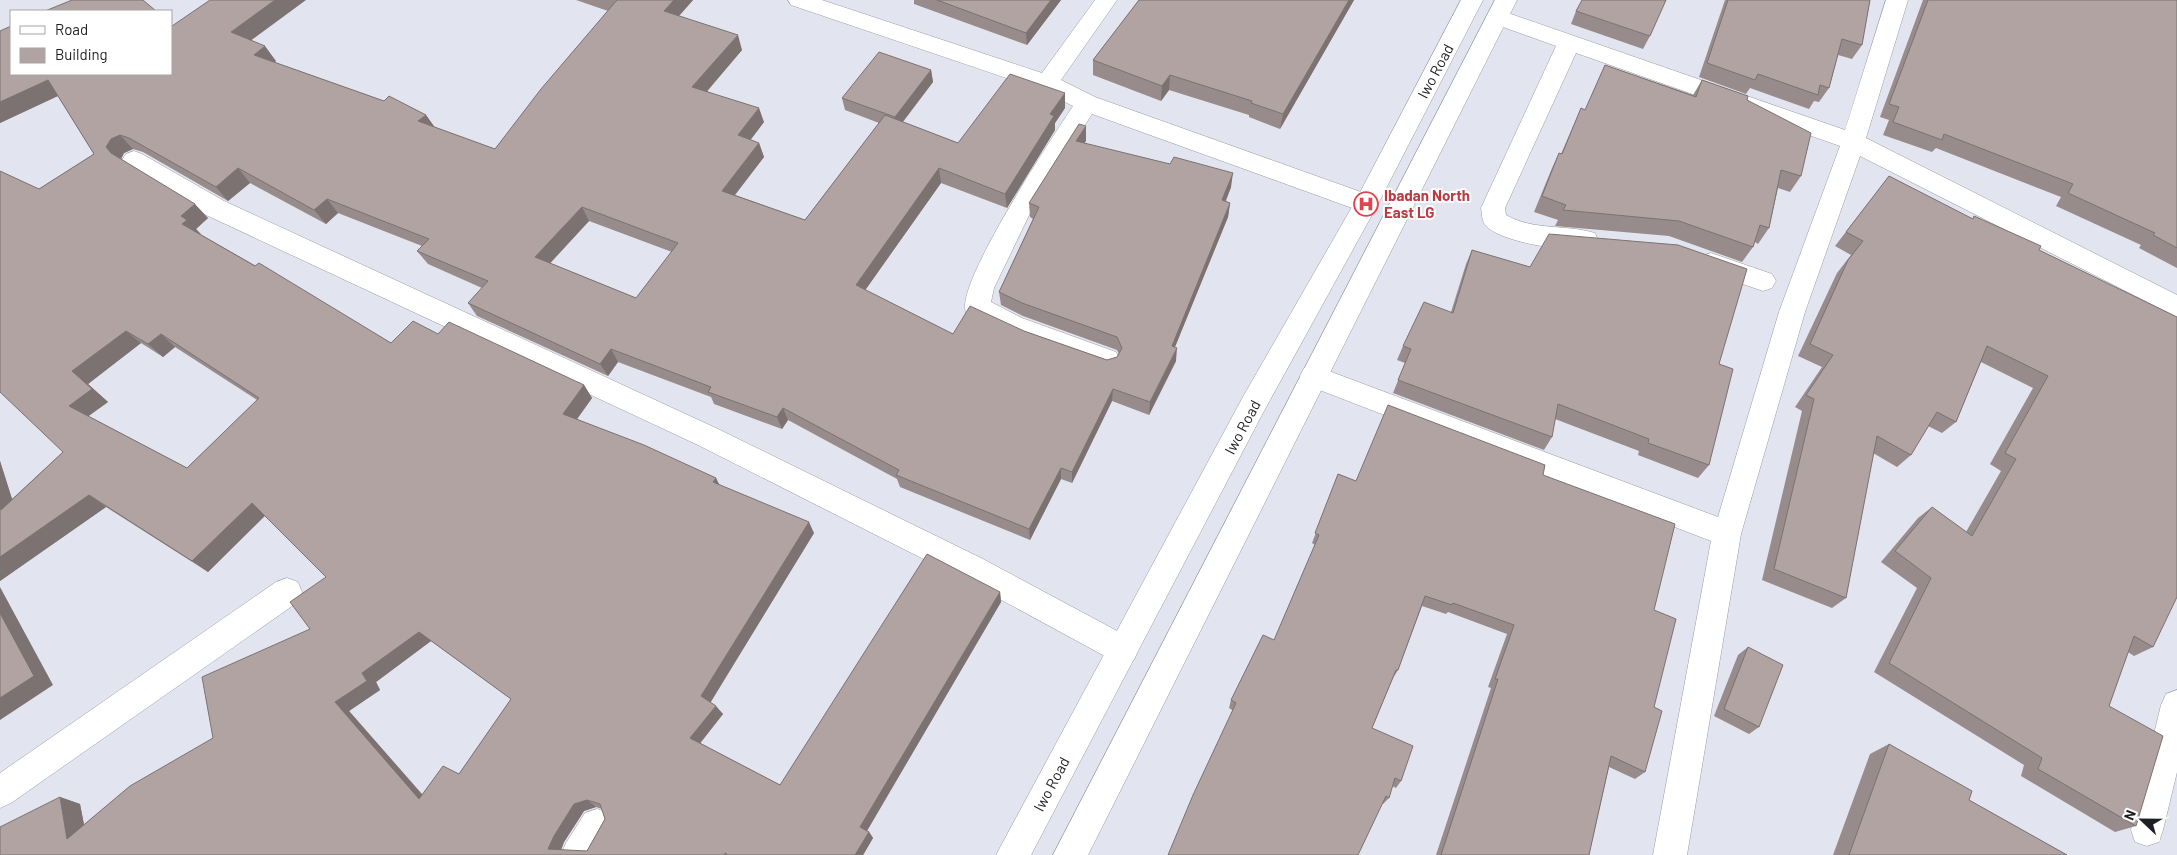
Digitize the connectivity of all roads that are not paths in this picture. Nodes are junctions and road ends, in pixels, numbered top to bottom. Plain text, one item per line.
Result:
1 (799, 0) edge
2 (1106, 0) edge
3 (1472, 0) edge
4 (1897, 0) edge
5 (1501, 9) edge
6 (1569, 43) junction
7 (1047, 83) junction
8 (1087, 103) junction
9 (1854, 142) junction
10 (134, 160) edge
11 (1366, 204) junction
12 (1608, 242) edge
13 (1686, 254) edge
14 (1763, 281) dead end
15 (2177, 307) edge
16 (1107, 360) edge
17 (1313, 376) junction
18 (1727, 534) junction
19 (287, 592) dead end
20 (1123, 650) junction
21 (2177, 705) edge
22 (0, 792) edge
23 (597, 825) edge
24 (2147, 830) dead end
25 (578, 855) edge
26 (1013, 855) edge
27 (1070, 855) edge
28 (1670, 855) edge

1 - 7 main road
2 - 7 main road
3 - 11 main road, Iwo Road
4 - 9 main road
5 - 6 main road
5 - 17 main road, Iwo Road
6 - 9 main road
6 - 12 main road
7 - 8 main road
8 - 11 main road
8 - 16 main road
9 - 15 main road
9 - 18 main road
10 - 20 main road
11 - 20 main road, Iwo Road
13 - 14 main road
17 - 18 main road
17 - 27 main road, Iwo Road
18 - 28 main road
19 - 22 main road
20 - 26 main road, Iwo Road
21 - 24 main road
23 - 25 main road

